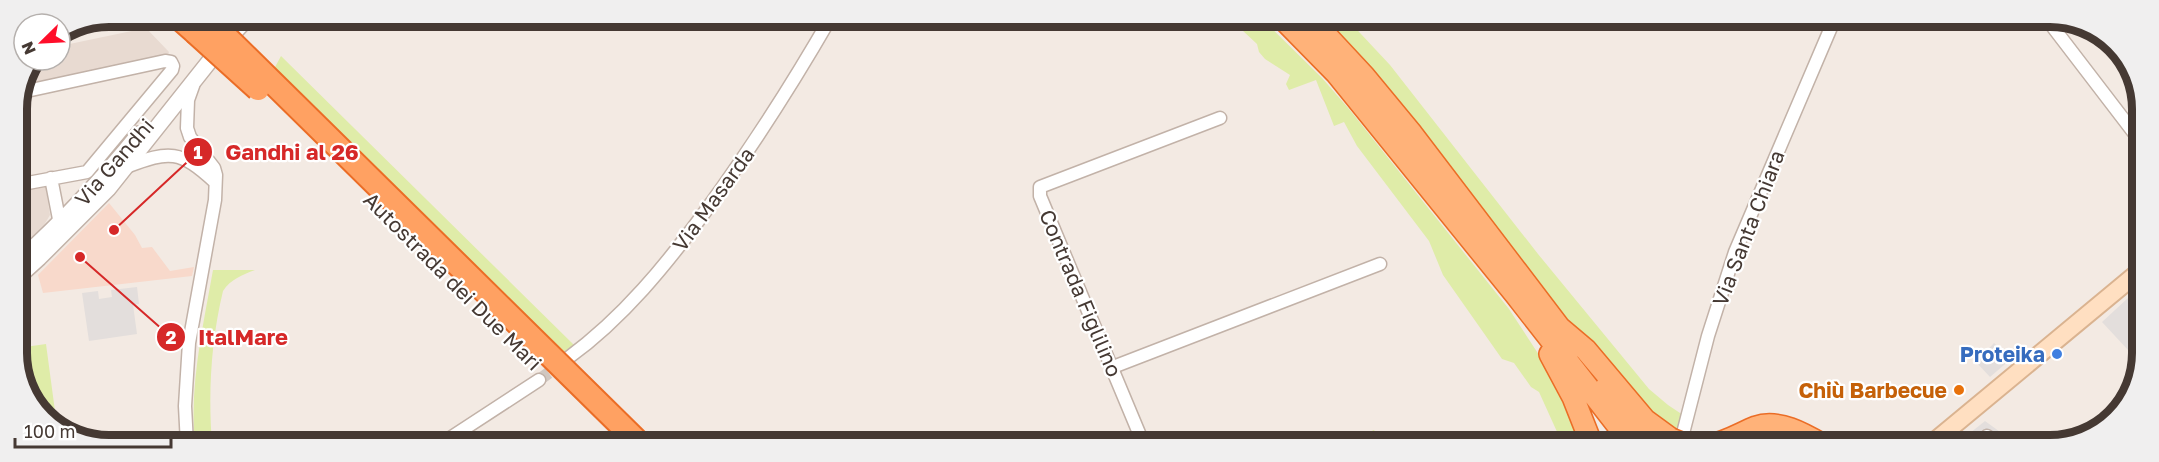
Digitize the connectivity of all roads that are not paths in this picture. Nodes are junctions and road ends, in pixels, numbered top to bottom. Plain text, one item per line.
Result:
1 (204, 27) edge
2 (210, 27) edge
3 (212, 27) edge
4 (239, 27) edge
5 (825, 27) edge
6 (1291, 27) edge
7 (1318, 27) edge
8 (1831, 27) edge
9 (2053, 27) edge
10 (195, 80) junction
11 (29, 90) edge
12 (1220, 118) dead end
13 (2132, 130) edge
14 (126, 167) junction
15 (51, 178) junction
16 (215, 182) junction
17 (27, 183) edge
18 (60, 224) junction
19 (27, 254) edge
20 (1380, 264) dead end
21 (27, 269) edge
22 (2132, 277) edge
23 (1515, 294) junction
24 (567, 358) tunnel mouth
25 (1113, 367) junction
26 (539, 380) tunnel mouth
27 (187, 435) edge
28 (455, 435) edge
29 (610, 435) edge
30 (631, 435) edge
31 (1140, 435) edge
32 (1588, 435) edge
33 (1625, 435) edge
34 (1662, 435) edge
35 (1675, 435) edge
36 (1736, 435) edge
37 (1760, 435) edge
38 (1781, 435) edge
39 (1806, 435) edge
40 (1942, 435) edge

1 - 18 street, Via Gandhi
2 - 29 highway, Autostrada dei Due Mari, bridge
3 - 30 highway, Autostrada dei Due Mari, bridge
4 - 10 street, Via Gandhi
5 - 24 street, Via Masarda
6 - 23 highway
7 - 34 highway
8 - 35 street, Via Santa Chiara
9 - 13 street
10 - 14 street, Via Gandhi
10 - 16 street
11 - 15 street
12 - 25 street, Contrada Figlilino
14 - 16 street
14 - 21 street, Via Gandhi
15 - 17 street
15 - 18 street
16 - 27 street
18 - 19 street, Via Gandhi
20 - 25 street
22 - 40 main road
23 - 32 highway
23 - 33 highway
25 - 31 street, Contrada Figlilino
26 - 28 street
36 - 39 highway
37 - 38 highway

